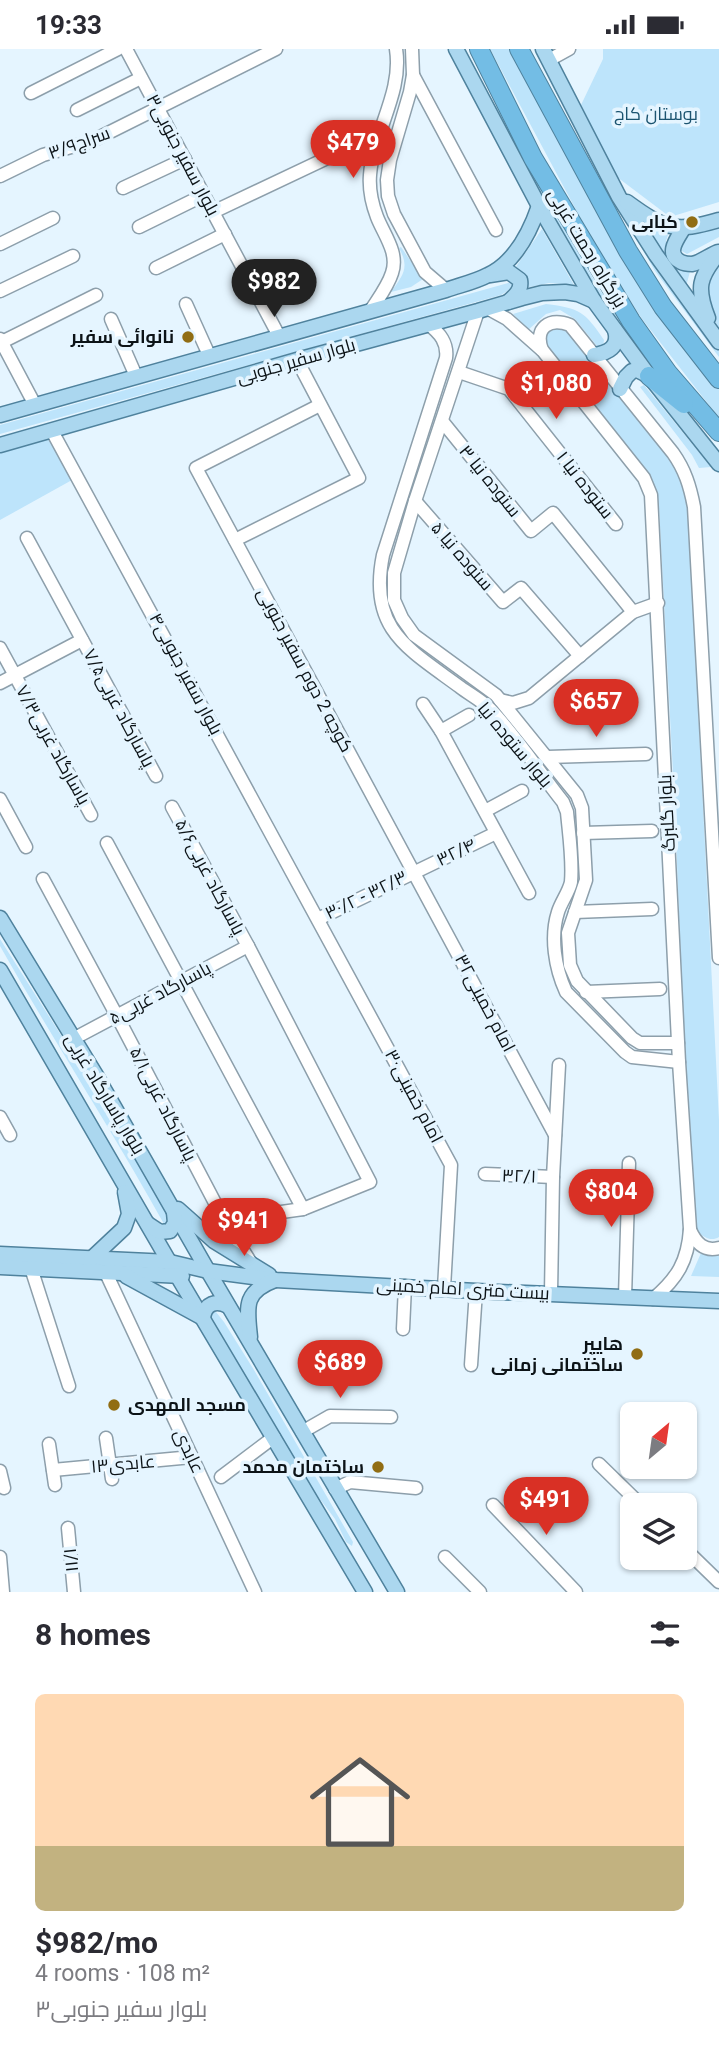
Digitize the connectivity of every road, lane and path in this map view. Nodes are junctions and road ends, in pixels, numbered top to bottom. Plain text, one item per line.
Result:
1 (118, 49) edge
2 (126, 49) edge
3 (276, 49) edge
4 (396, 49) edge
5 (412, 49) edge
6 (456, 49) edge
7 (478, 49) edge
8 (519, 49) edge
9 (536, 49) edge
10 (569, 49) edge
11 (546, 55) edge
12 (413, 75) junction
13 (141, 78) junction
14 (31, 93) dead end
15 (484, 102) junction
16 (158, 109) junction
17 (77, 110) dead end
18 (380, 133) junction
19 (185, 159) junction
20 (0, 176) edge
21 (123, 188) dead end
22 (204, 195) junction
23 (620, 197) junction
24 (539, 206) junction
25 (213, 212) junction
26 (53, 218) dead end
27 (719, 220) edge
28 (139, 227) dead end
29 (683, 229) junction
30 (496, 230) dead end
31 (225, 234) junction
32 (406, 236) junction
33 (390, 243) junction
34 (0, 244) edge
35 (719, 252) edge
36 (73, 256) dead end
37 (156, 268) dead end
38 (489, 275) junction
39 (446, 290) junction
40 (0, 291) edge
41 (96, 295) dead end
42 (594, 301) junction
43 (506, 303) junction
44 (186, 305) dead end
45 (371, 310) junction
46 (483, 310) junction
47 (111, 319) dead end
48 (428, 324) junction
49 (615, 330) junction
50 (279, 336) junction
51 (717, 339) edge
52 (1, 340) edge
53 (543, 351) junction
54 (209, 355) junction
55 (594, 355) junction
56 (446, 358) junction
57 (297, 360) junction
58 (461, 366) junction
59 (136, 376) junction
60 (649, 376) junction
61 (719, 379) edge
62 (621, 389) junction
63 (35, 405) junction
64 (320, 405) junction
65 (0, 415) edge
66 (442, 421) junction
67 (52, 431) junction
68 (719, 431) edge
69 (0, 445) edge
70 (719, 464) edge
71 (415, 501) junction
72 (616, 524) dead end
73 (27, 538) dead end
74 (234, 540) junction
75 (658, 603) junction
76 (633, 612) junction
77 (82, 640) junction
78 (0, 648) edge
79 (579, 656) junction
80 (15, 675) junction
81 (0, 683) edge
82 (500, 700) junction
83 (423, 704) dead end
84 (469, 715) dead end
85 (441, 731) junction
86 (646, 754) dead end
87 (548, 757) junction
88 (156, 776) dead end
89 (523, 791) dead end
90 (0, 799) edge
91 (173, 807) dead end
92 (485, 811) junction
93 (91, 815) dead end
94 (652, 831) dead end
95 (496, 832) junction
96 (583, 833) junction
97 (107, 843) dead end
98 (26, 847) dead end
99 (415, 872) junction
100 (43, 879) dead end
101 (529, 893) dead end
102 (652, 909) dead end
103 (575, 912) junction
104 (0, 918) edge
105 (318, 919) junction
106 (248, 946) junction
107 (719, 958) edge
108 (0, 970) edge
109 (182, 981) junction
110 (660, 989) dead end
111 (586, 992) junction
112 (117, 1016) junction
113 (73, 1039) junction
114 (648, 1043) junction
115 (678, 1043) junction
116 (648, 1058) junction
117 (679, 1062) junction
118 (559, 1065) dead end
119 (0, 1117) edge
120 (10, 1135) dead end
121 (555, 1135) junction
122 (629, 1163) dead end
123 (485, 1174) dead end
124 (122, 1177) junction
125 (553, 1177) junction
126 (164, 1195) junction
127 (303, 1209) junction
128 (173, 1211) junction
129 (224, 1220) junction
130 (147, 1223) junction
131 (690, 1229) junction
132 (719, 1248) edge
133 (0, 1254) edge
134 (91, 1259) junction
135 (170, 1262) junction
136 (252, 1265) junction
137 (0, 1266) edge
138 (31, 1268) junction
139 (208, 1271) junction
140 (106, 1273) junction
141 (122, 1273) junction
142 (178, 1277) junction
143 (276, 1280) junction
144 (405, 1286) junction
145 (444, 1288) junction
146 (476, 1291) junction
147 (551, 1293) junction
148 (625, 1297) junction
149 (653, 1299) junction
150 (719, 1301) edge
151 (228, 1306) junction
152 (203, 1318) junction
153 (403, 1329) dead end
154 (250, 1342) junction
155 (471, 1365) dead end
156 (69, 1385) dead end
157 (391, 1417) dead end
158 (302, 1432) junction
159 (274, 1437) junction
160 (106, 1438) dead end
161 (50, 1444) dead end
162 (192, 1457) junction
163 (599, 1464) dead end
164 (110, 1465) junction
165 (53, 1470) junction
166 (0, 1471) edge
167 (221, 1477) dead end
168 (113, 1479) dead end
169 (55, 1485) dead end
170 (4, 1488) dead end
171 (416, 1488) dead end
172 (335, 1489) junction
173 (629, 1493) edge
174 (493, 1505) dead end
175 (68, 1528) dead end
176 (0, 1557) edge
177 (375, 1557) junction
178 (445, 1557) dead end
179 (697, 1560) edge
180 (352, 1571) junction
181 (719, 1581) edge
182 (3, 1592) edge
183 (74, 1592) edge
184 (255, 1592) edge
185 (365, 1592) edge
186 (397, 1592) edge
187 (480, 1592) edge
188 (576, 1592) edge

1 - 14 street
2 - 13 street, بلوار سفیر جنوبی۳
3 - 16 street, سراج۳/۹
4 - 18 street
5 - 12 street
6 - 15 main road
7 - 15 main road
7 - 68 highway, بزرگراه رحمت غربی
8 - 61 highway, بزرگراه رحمت غربی
9 - 11 main road
10 - 11 street
11 - 23 main road
12 - 30 street
12 - 32 street
13 - 16 street, بلوار سفیر جنوبی۳
13 - 17 street
15 - 24 main road
16 - 19 street, بلوار سفیر جنوبی۳
16 - 20 street, سراج۳/۹
18 - 25 street
18 - 33 street
19 - 21 street
19 - 22 street, بلوار سفیر جنوبی۳
22 - 25 street, بلوار سفیر جنوبی۳
22 - 28 street
23 - 29 main road
23 - 51 main road
24 - 38 main road, بلوار سفیر جنوبی
24 - 42 main road
25 - 31 street, بلوار سفیر جنوبی۳
26 - 34 street
27 - 29 main road
29 - 35 main road
31 - 37 street
31 - 50 street, بلوار سفیر جنوبی۳
32 - 33 street
32 - 39 street
33 - 45 street
35 - 51 main road
36 - 40 street
38 - 39 main road, بلوار سفیر جنوبی
38 - 43 main road
39 - 45 main road, بلوار سفیر جنوبی
41 - 52 street
42 - 43 main road, بلوار سفیر جنوبی
42 - 49 main road
43 - 46 main road, بلوار سفیر جنوبی
44 - 54 street
45 - 50 main road, بلوار سفیر جنوبی
46 - 48 main road, بلوار سفیر جنوبی
46 - 53 street, بلوار گلبرگ
46 - 58 street, بلوار ستوده نیا
47 - 59 street
48 - 56 street
48 - 57 main road, بلوار سفیر جنوبی
49 - 55 main road
49 - 60 main road
50 - 54 main road, بلوار سفیر جنوبی
52 - 63 street
53 - 55 street
53 - 75 street, بلوار گلبرگ
54 - 59 main road, بلوار سفیر جنوبی
55 - 62 street
56 - 58 street, ستوده نیا ۱
56 - 116 street, بلوار ستوده نیا
57 - 64 street
57 - 67 main road, بلوار سفیر جنوبی
58 - 66 street, بلوار ستوده نیا
58 - 72 street, ستوده نیا ۱
59 - 63 main road, بلوار سفیر جنوبی
60 - 62 main road
60 - 68 highway
60 - 70 main road
62 - 107 street
63 - 65 main road, بلوار سفیر جنوبی
64 - 74 street, کوچه 2 دوم سفیر جنوبی
64 - 74 street
66 - 71 street, بلوار ستوده نیا
66 - 76 street, ستوده نیا ۳
67 - 69 main road, بلوار سفیر جنوبی
67 - 105 street, بلوار سفیر جنوبی۴
71 - 79 street, ستوده نیا ۵
71 - 82 street, بلوار ستوده نیا
73 - 77 street, پاسارگاد غربی۷/۵
74 - 99 street, کوچه 2 دوم سفیر جنوبی
75 - 76 street
75 - 115 street, بلوار گلبرگ
76 - 79 street
77 - 80 street
77 - 88 street, پاسارگاد غربی۷/۵
78 - 80 street, پاسارگاد غربی۷/۳
79 - 82 street
80 - 81 street
80 - 93 street, پاسارگاد غربی۷/۳
82 - 87 street, بلوار ستوده نیا
83 - 85 street
84 - 85 street
85 - 92 street
86 - 87 street
87 - 96 street, بلوار ستوده نیا
89 - 92 street
90 - 98 street
91 - 106 street, پاسارگاد غربی۵/۶
92 - 95 street
94 - 96 street
95 - 99 street, ۳۲/۴
95 - 101 street
96 - 103 street, بلوار ستوده نیا
97 - 109 street
99 - 105 street, ۳۰/۲ - ۳۲/۳
99 - 121 street, امام خمینی۳۲
100 - 112 street, پاسارگاد غربی۵/۱
102 - 103 street
103 - 111 street, بلوار ستوده نیا
104 - 113 main road, بلوار پاسارگاد غربی
105 - 145 street, امام خمینی۳۰
106 - 109 street, پاسارگاد غربی۵
106 - 127 street, پاسارگاد غربی۵/۶
108 - 124 main road, بلوار پاسارگاد غربی
109 - 112 street, پاسارگاد غربی۵
109 - 127 street
110 - 111 street
111 - 114 street, بلوار ستوده نیا
112 - 113 street, پاسارگاد غربی۵
112 - 129 street, پاسارگاد غربی۵/۱
113 - 126 main road, بلوار پاسارگاد غربی
114 - 115 street
114 - 116 street
115 - 117 street, بلوار گلبرگ
116 - 117 street, بلوار ستوده نیا
117 - 131 street, بلوار گلبرگ
118 - 121 street
119 - 120 street
121 - 125 street
122 - 148 street
123 - 125 street, ۳۲/۱
124 - 130 main road, بلوار پاسارگاد غربی
124 - 134 main road
125 - 147 street
126 - 128 main road, بلوار پاسارگاد غربی
126 - 136 main road
127 - 129 street
128 - 130 main road
128 - 139 main road, بلوار پاسارگاد غربی
129 - 136 street, پاسارگاد غربی۵/۱
130 - 135 main road, بلوار پاسارگاد غربی
131 - 132 street
131 - 149 street, بلوار گلبرگ
133 - 134 main road
134 - 135 main road
135 - 139 main road
135 - 142 main road, بلوار پاسارگاد غربی
136 - 143 main road
137 - 138 main road
138 - 140 main road
138 - 156 street
139 - 142 main road
139 - 143 main road, بیست متری امام خمینی
139 - 151 main road, بلوار پاسارگاد غربی
140 - 141 main road
140 - 162 street, عابدی
141 - 142 main road
141 - 152 main road
142 - 152 main road, بلوار پاسارگاد غربی
143 - 144 main road, بیست متری امام خمینی
143 - 154 main road
144 - 145 main road, بیست متری امام خمینی
144 - 153 street
145 - 146 main road, بیست متری امام خمینی
146 - 147 main road, بیست متری امام خمینی
146 - 155 street
147 - 148 main road, بیست متری امام خمینی
148 - 149 main road, بیست متری امام خمینی
149 - 150 main road, بیست متری امام خمینی
151 - 152 main road
151 - 154 main road, بلوار پاسارگاد غربی
152 - 159 main road, بلوار پاسارگاد غربی
154 - 158 main road, بلوار پاسارگاد غربی
157 - 158 street
158 - 172 main road, بلوار پاسارگاد غربی
159 - 167 street
159 - 180 main road, بلوار پاسارگاد غربی
160 - 164 street
161 - 165 street
162 - 164 street, عابدی۱۳
162 - 184 street, عابدی
163 - 173 street
164 - 165 street, عابدی۱۳
164 - 168 street
165 - 169 street
166 - 170 street
171 - 172 street
172 - 177 main road, بلوار پاسارگاد غربی
174 - 188 street
175 - 183 street, ۱۱/۱
176 - 182 street
177 - 180 main road
177 - 186 main road, بلوار پاسارگاد غربی
178 - 187 street
179 - 181 street
180 - 185 main road, بلوار پاسارگاد غربی

